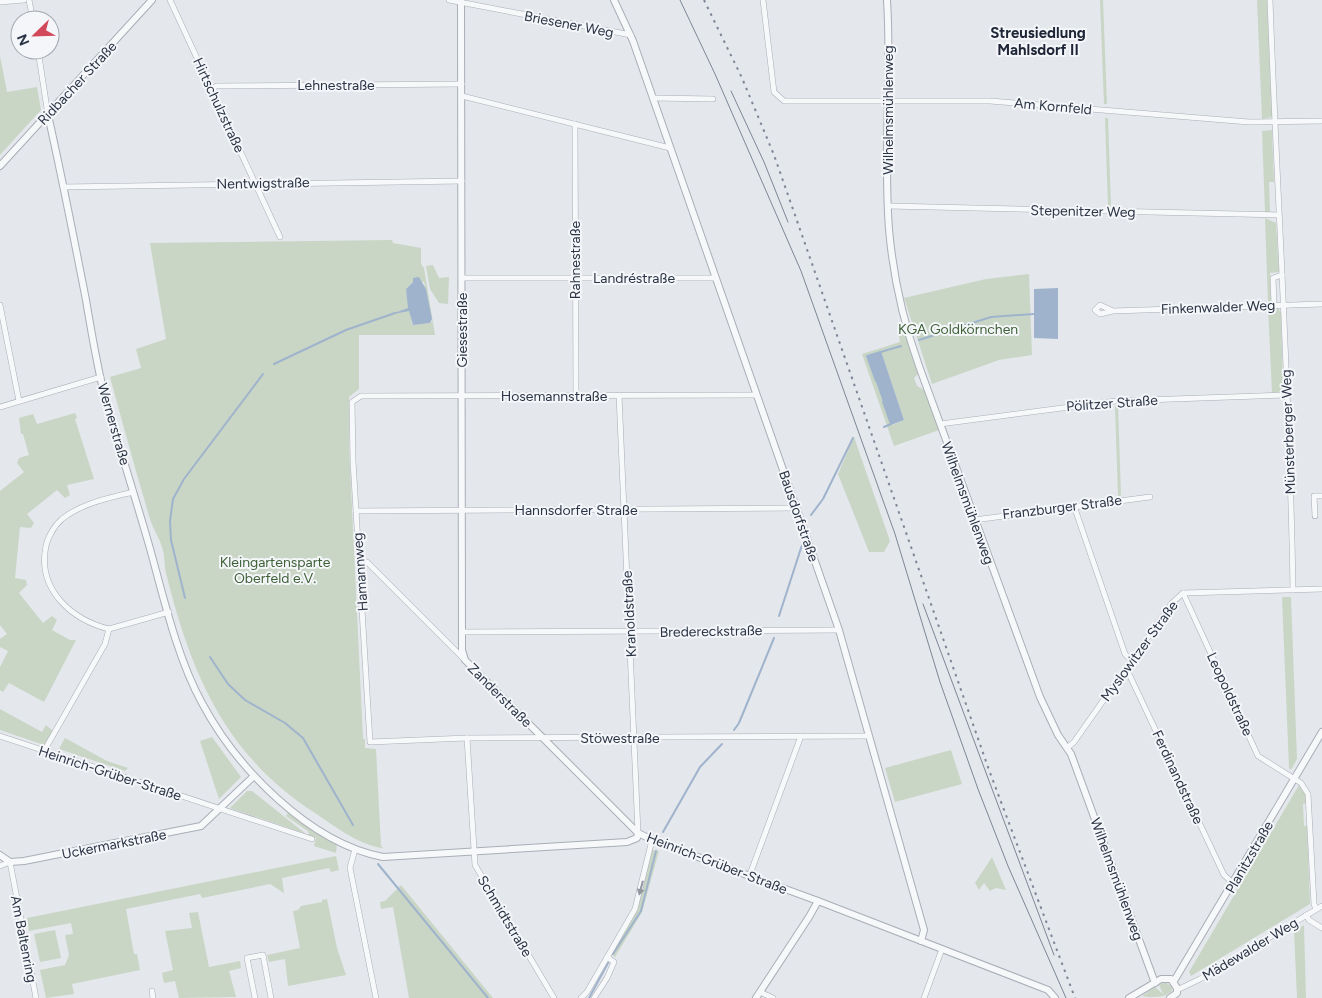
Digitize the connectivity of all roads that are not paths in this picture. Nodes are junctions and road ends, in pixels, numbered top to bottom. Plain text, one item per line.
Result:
1 (24, 0) edge
2 (152, 0) edge
3 (170, 0) edge
4 (449, 0) edge
5 (614, 0) edge
6 (763, 0) edge
7 (888, 0) edge
8 (1270, 0) edge
9 (0, 2) edge
10 (461, 2) edge
11 (631, 36) junction
12 (40, 60) edge
13 (462, 84) junction
14 (211, 88) junction
15 (462, 96) junction
16 (653, 98) junction
17 (713, 99) dead end
18 (888, 100) junction
19 (48, 116) junction
20 (1322, 121) edge
21 (1274, 123) junction
22 (575, 124) junction
23 (670, 148) junction
24 (0, 166) edge
25 (462, 181) junction
26 (255, 183) junction
27 (63, 187) junction
28 (888, 206) junction
29 (1278, 215) junction
30 (280, 237) dead end
31 (1282, 274) junction
32 (462, 278) junction
33 (575, 278) junction
34 (716, 278) junction
35 (1322, 304) edge
36 (1274, 305) junction
37 (1284, 305) junction
38 (0, 306) edge
39 (1113, 311) dead end
40 (101, 377) junction
41 (756, 395) junction
42 (1286, 395) junction
43 (462, 396) junction
44 (576, 396) junction
45 (619, 396) junction
46 (19, 401) junction
47 (352, 402) joint
48 (0, 407) edge
49 (940, 424) junction
50 (133, 492) junction
51 (1322, 496) edge
52 (1150, 497) dead end
53 (1074, 506) junction
54 (796, 508) junction
55 (624, 510) junction
56 (356, 511) junction
57 (462, 511) junction
58 (1315, 516) dead end
59 (974, 520) junction
60 (360, 562) junction
61 (1322, 589) edge
62 (1293, 590) junction
63 (1183, 593) junction
64 (169, 612) junction
65 (109, 629) junction
66 (839, 630) junction
67 (462, 632) junction
68 (629, 632) junction
69 (465, 660) junction
70 (1132, 660) junction
71 (1125, 670) junction
72 (1322, 732) edge
73 (0, 736) edge
74 (802, 736) junction
75 (869, 736) junction
76 (467, 738) junction
77 (543, 738) junction
78 (636, 738) junction
79 (370, 742) joint
80 (1067, 748) junction
81 (44, 751) junction
82 (254, 776) junction
83 (1295, 779) junction
84 (220, 807) junction
85 (638, 833) junction
86 (312, 839) dead end
87 (652, 840) junction
88 (355, 849) junction
89 (473, 851) junction
90 (0, 855) edge
91 (10, 862) junction
92 (0, 866) edge
93 (749, 877) junction
94 (1234, 883) junction
95 (818, 901) junction
96 (1322, 906) edge
97 (1316, 909) junction
98 (1306, 915) junction
99 (1322, 928) edge
100 (921, 941) junction
101 (942, 949) junction
102 (607, 957) junction
103 (1174, 981) junction
104 (1155, 983) junction
105 (1177, 990) junction
106 (152, 991) dead end
107 (758, 995) edge
108 (36, 998) edge
109 (153, 998) edge
110 (255, 998) edge
111 (271, 998) edge
112 (376, 998) edge
113 (554, 998) edge
114 (582, 998) edge
115 (594, 998) edge
116 (773, 998) edge
117 (924, 998) edge
118 (1055, 998) edge
119 (1129, 998) edge
120 (1170, 998) edge

1 - 9 street
2 - 19 street, Ridbacher Straße
3 - 14 street, Hirtschulzstraße
4 - 10 street, Briesener Weg
5 - 11 street, Bausdorfstraße
6 - 18 street, Am Kornfeld
7 - 18 street, Wilhelmsmühlenweg
8 - 21 street, Münsterberger Weg
10 - 11 street, Briesener Weg
10 - 13 street, Giesestraße
11 - 16 street, Bausdorfstraße
12 - 19 street, Wernerstraße
13 - 14 street, Lehnestraße
13 - 15 street, Giesestraße
14 - 26 street, Hirtschulzstraße
15 - 22 street
15 - 25 street, Giesestraße
16 - 17 street
16 - 23 street, Bausdorfstraße
18 - 21 street, Am Kornfeld
18 - 28 street, Wilhelmsmühlenweg
19 - 24 street, Ridbacher Straße
19 - 27 street, Wernerstraße
20 - 21 street, Am Kornfeld
21 - 29 street, Münsterberger Weg
22 - 23 street
22 - 33 street, Rahnestraße
23 - 34 street, Bausdorfstraße
25 - 26 street, Nentwigstraße
25 - 32 street, Giesestraße
26 - 27 street, Nentwigstraße
26 - 30 street, Hirtschulzstraße
27 - 40 street, Wernerstraße
28 - 29 street, Stepenitzer Weg
28 - 49 street, Wilhelmsmühlenweg
29 - 31 street, Münsterberger Weg
31 - 36 street, Münsterberger Weg
31 - 37 street, Münsterberger Weg
32 - 33 street, Landréstraße
32 - 43 street, Giesestraße
33 - 34 street, Landréstraße
33 - 44 street, Rahnestraße
34 - 41 street, Bausdorfstraße
35 - 37 street, Finkenwalder Weg
36 - 37 street, Finkenwalder Weg
36 - 39 street, Finkenwalder Weg
37 - 42 street, Münsterberger Weg
38 - 46 street
40 - 46 street
40 - 50 street, Wernerstraße
41 - 45 street, Hosemannstraße
41 - 54 street, Bausdorfstraße
42 - 49 street, Pölitzer Straße
42 - 62 street, Münsterberger Weg
43 - 44 street, Hosemannstraße
43 - 47 street, Hosemannstraße
43 - 57 street, Giesestraße
44 - 45 street, Hosemannstraße
45 - 55 street, Kranoldstraße
46 - 48 street
47 - 56 street, Hamannweg
49 - 59 street, Wilhelmsmühlenweg
50 - 64 street, Wernerstraße
50 - 65 street
51 - 58 street
52 - 53 street, Franzburger Straße
53 - 59 street, Franzburger Straße
53 - 70 street
54 - 55 street, Hannsdorfer Straße
54 - 66 street, Bausdorfstraße
55 - 57 street, Hannsdorfer Straße
55 - 68 street, Kranoldstraße
56 - 57 street, Hannsdorfer Straße
56 - 60 street, Hamannweg
57 - 67 street, Giesestraße
59 - 80 street, Wilhelmsmühlenweg
60 - 69 street, Zanderstraße
60 - 79 street, Hamannweg
61 - 62 street, Myslowitzer Straße
62 - 63 street, Myslowitzer Straße
63 - 70 street, Myslowitzer Straße
63 - 83 street, Leopoldstraße
64 - 65 street
64 - 82 street, Wernerstraße
65 - 81 street
66 - 68 street, Bredereckstraße
66 - 75 street, Bausdorfstraße
67 - 68 street, Bredereckstraße
67 - 69 street, Giesestraße
68 - 78 street, Kranoldstraße
69 - 77 street, Zanderstraße
70 - 71 street, Myslowitzer Straße
71 - 80 street, Myslowitzer Straße
71 - 94 street, Ferdinandstraße
72 - 83 street, Planitzstraße
73 - 81 street, Heinrich-Grüber-Straße
74 - 75 street, Stöwestraße
74 - 78 street, Stöwestraße
74 - 93 street
75 - 100 street, Bausdorfstraße
76 - 77 street, Stöwestraße
76 - 79 street, Stöwestraße
76 - 89 street, Schmidtstraße
77 - 78 street, Stöwestraße
77 - 85 street, Zanderstraße
78 - 85 street, Kranoldstraße
80 - 104 street, Wilhelmsmühlenweg
81 - 84 street, Heinrich-Grüber-Straße
82 - 84 street
82 - 88 street, Heinrich-Grüber-Straße
83 - 94 street, Planitzstraße
83 - 97 street
84 - 86 street, Heinrich-Grüber-Straße
84 - 91 street, Uckermarkstraße
85 - 87 street, Heinrich-Grüber-Straße
85 - 89 street, Heinrich-Grüber-Straße
87 - 93 street, Heinrich-Grüber-Straße
87 -> 102 street
88 - 89 street, Heinrich-Grüber-Straße
88 - 112 street
89 - 113 street, Schmidtstraße
90 - 91 street
91 - 92 street, Uckermarkstraße
91 - 108 street, Am Baltenring
93 - 95 street, Heinrich-Grüber-Straße
94 - 103 street, Planitzstraße
95 - 100 street, Heinrich-Grüber-Straße
95 - 107 street
96 - 97 street, Mädewalder Weg
97 - 98 street, Mädewalder Weg
98 - 99 street
98 - 105 street, Mädewalder Weg
100 - 101 street, Heinrich-Grüber-Straße
101 - 117 street
101 - 118 street, Heinrich-Grüber-Straße
102 - 114 street
102 - 115 street
103 - 104 street
103 - 105 street
104 - 119 street
105 - 120 street
106 - 109 street
107 - 116 street
110 - 111 street

